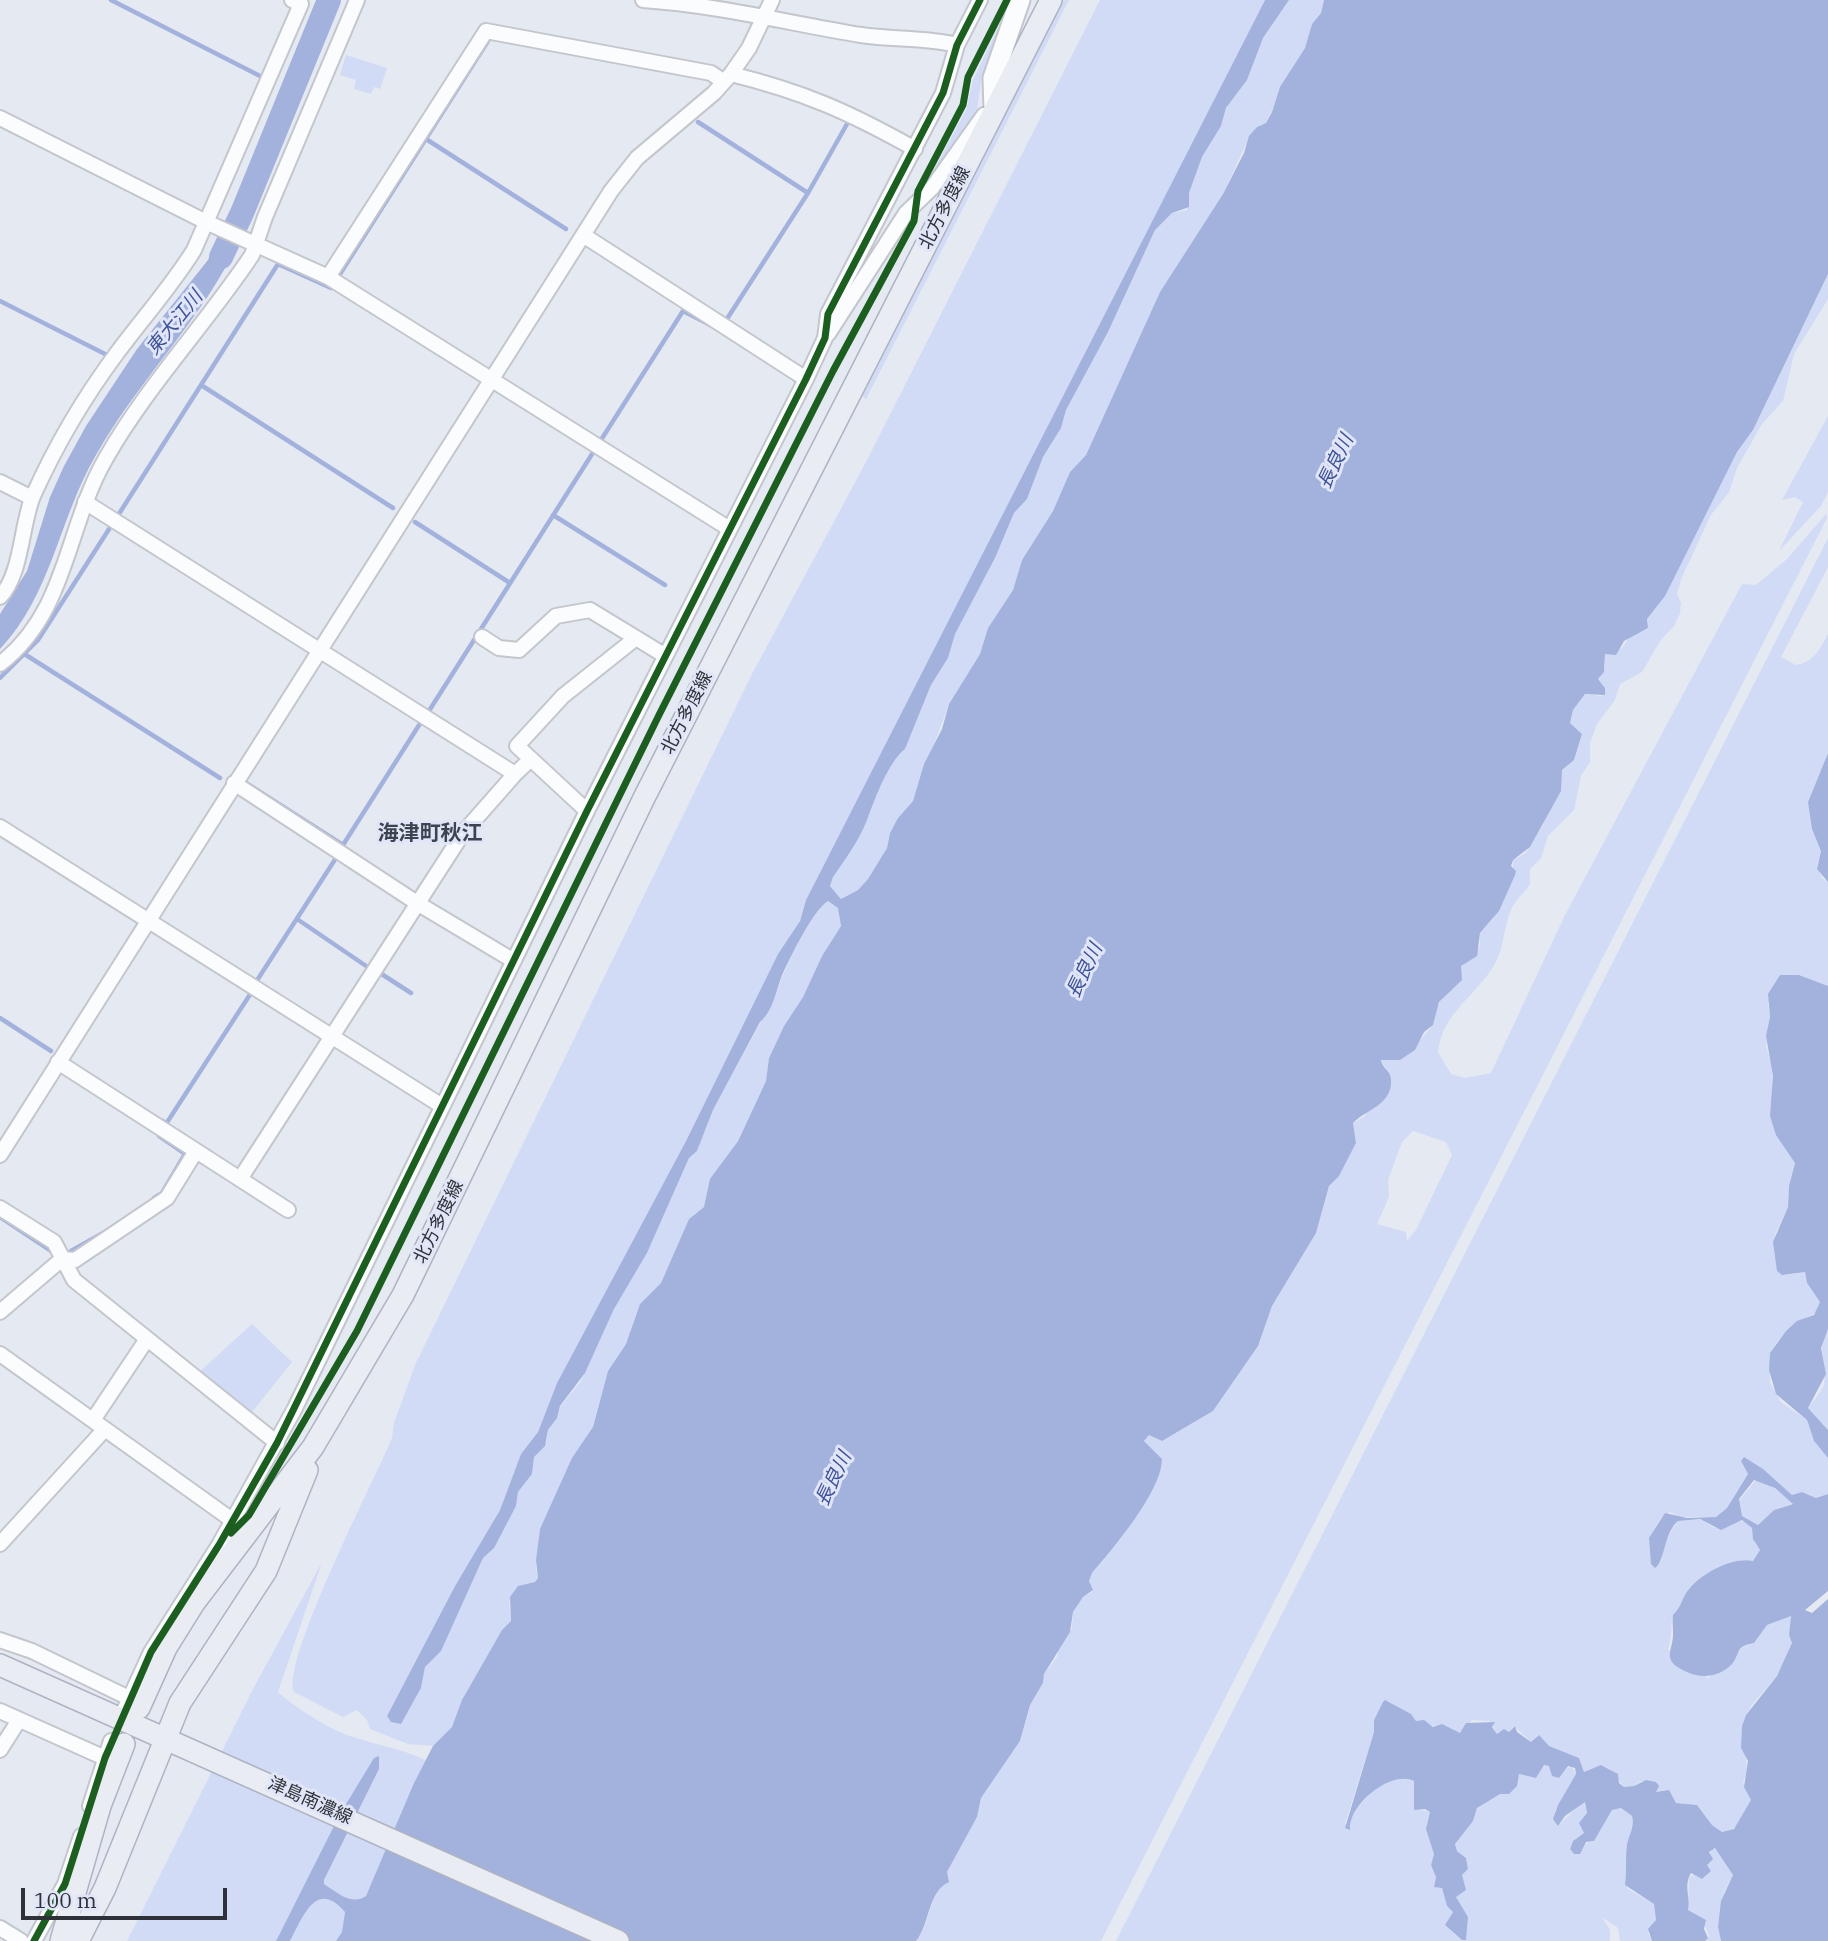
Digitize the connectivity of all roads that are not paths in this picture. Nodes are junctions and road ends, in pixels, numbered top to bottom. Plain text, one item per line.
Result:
1 (357, 0) edge
2 (643, 0) edge
3 (772, 0) edge
4 (980, 0) edge
5 (1020, 0) edge
6 (1051, 0) edge
7 (299, 1) edge
8 (763, 17) junction
9 (957, 45) junction
10 (727, 78) junction
11 (995, 111) junction
12 (0, 118) edge
13 (915, 149) junction
14 (208, 223) junction
15 (583, 235) junction
16 (253, 241) junction
17 (328, 277) junction
18 (825, 338) junction
19 (492, 378) junction
20 (806, 379) junction
21 (0, 482) edge
22 (32, 498) junction
23 (85, 502) junction
24 (728, 528) junction
25 (0, 597) edge
26 (482, 637) dead end
27 (636, 638) junction
28 (319, 652) junction
29 (664, 655) junction
30 (0, 664) edge
31 (531, 759) junction
32 (514, 775) junction
33 (234, 783) junction
34 (587, 811) junction
35 (0, 827) edge
36 (417, 904) junction
37 (149, 921) junction
38 (514, 961) junction
39 (331, 1036) junction
40 (58, 1062) junction
41 (442, 1106) junction
42 (196, 1151) junction
43 (0, 1155) edge
44 (240, 1179) junction
45 (0, 1208) edge
46 (288, 1210) dead end
47 (62, 1259) junction
48 (0, 1312) edge
49 (147, 1339) junction
50 (0, 1354) edge
51 (93, 1420) junction
52 (326, 1427) junction
53 (105, 1429) junction
54 (277, 1443) junction
55 (232, 1520) junction
56 (0, 1544) edge
57 (0, 1640) edge
58 (0, 1665) edge
59 (130, 1707) junction
60 (0, 1711) edge
61 (19, 1720) junction
62 (167, 1737) junction
63 (118, 1743) joint
64 (0, 1750) edge
65 (104, 1758) junction
66 (0, 1928) edge
67 (21, 1941) edge
68 (34, 1941) edge
69 (61, 1941) edge
70 (78, 1941) edge
71 (618, 1941) edge

1 - 16 street
2 - 8 street
3 - 8 street
4 - 9 street
5 - 11 main road
6 - 11 main road, 北方多度線
7 - 14 street
8 - 9 street
8 - 10 street
9 - 13 street
10 - 13 street
10 - 15 street
10 - 17 street
11 - 18 street
11 - 52 main road, 北方多度線
12 - 14 street
13 - 18 street
14 - 16 street
14 - 22 street
15 - 19 street
15 - 20 street
16 - 17 street
16 - 23 street
17 - 19 street
18 - 20 street
19 - 24 street
19 - 28 street
20 - 24 street
21 - 22 street
22 - 25 street
23 - 28 street
23 - 30 street
24 - 29 street
26 - 27 street
27 - 29 street
27 - 31 street
28 - 32 street
28 - 33 street
29 - 34 street
31 - 32 street
31 - 34 street
32 - 36 street
33 - 36 street
33 - 37 street
34 - 38 street
35 - 37 street
36 - 38 street
36 - 39 street
37 - 39 street
37 - 40 street
38 - 41 street
39 - 41 street
39 - 44 street
40 - 42 street
40 - 43 street
41 - 54 street
42 - 44 street
42 - 47 street
44 - 46 street
45 - 47 street
47 - 48 street
47 - 49 street
49 - 51 street
49 - 54 street
50 - 51 street
51 - 53 street
52 - 59 main road
52 - 62 main road
53 - 55 street
53 - 56 street
54 - 55 street
55 - 59 street
57 - 59 street
58 - 62 main road, 津島南濃線
60 - 61 street
61 - 64 street
61 - 65 street
62 - 70 main road
62 - 71 main road, 津島南濃線
63 - 65 street
63 - 69 main road
65 - 68 street
66 - 67 street

